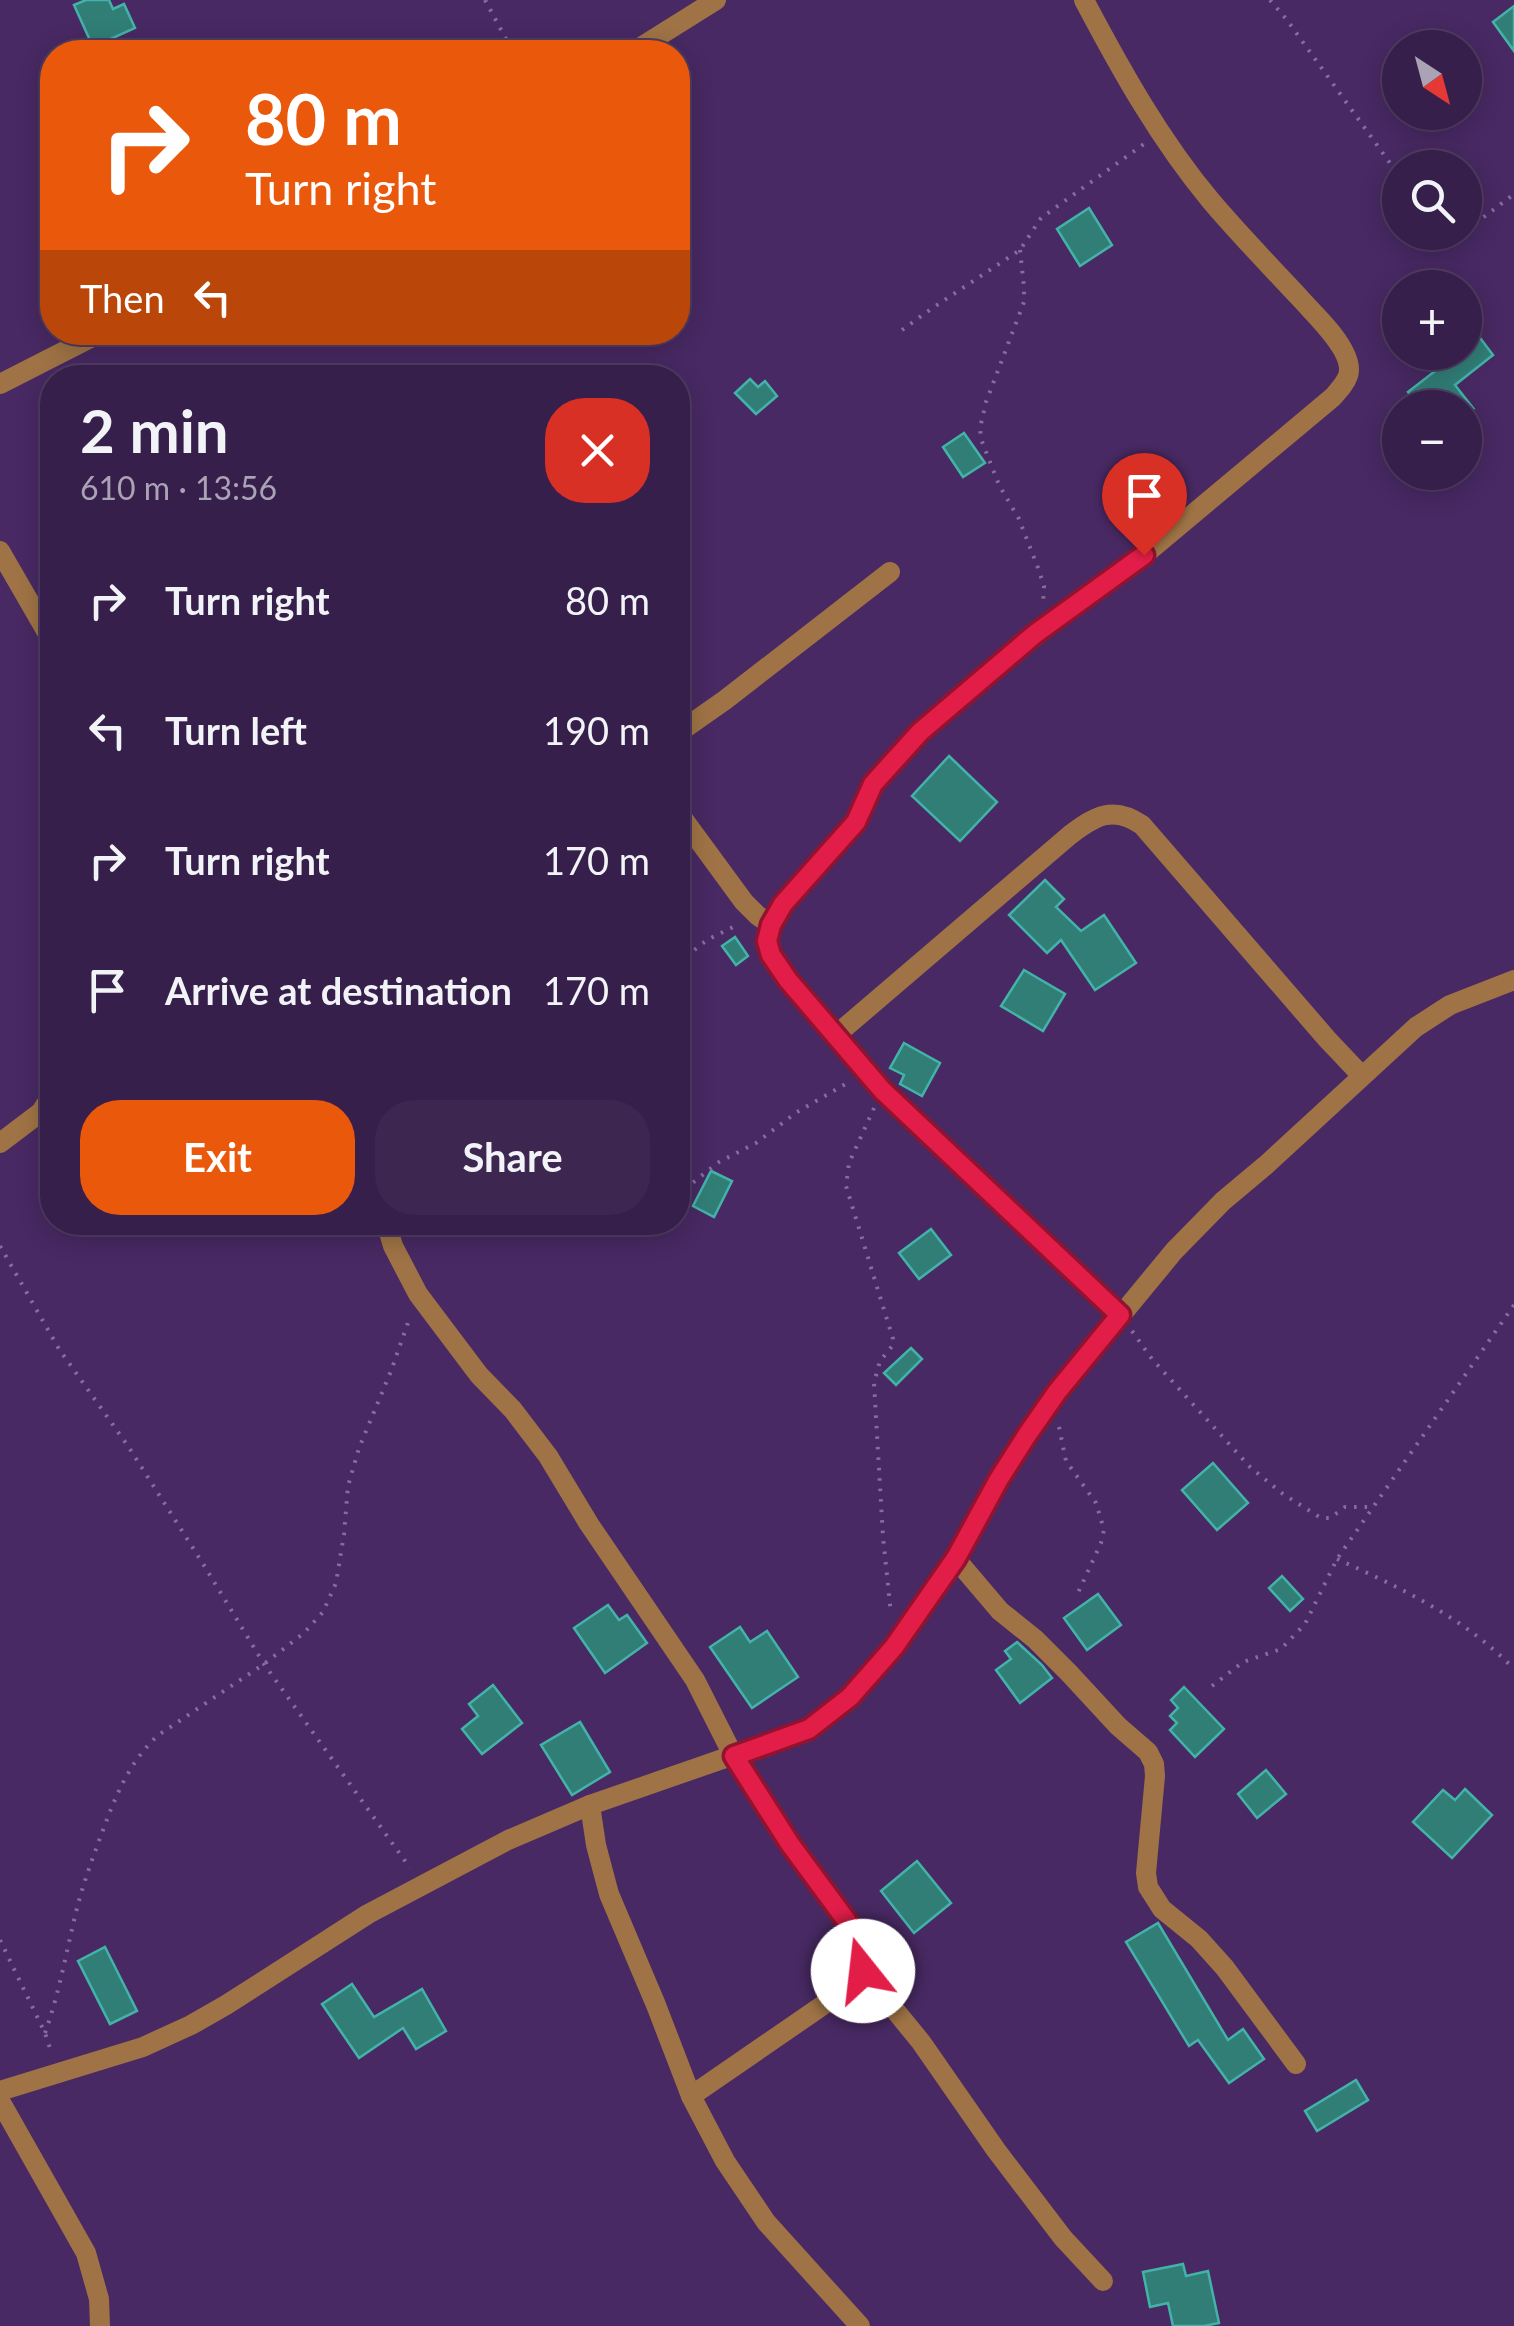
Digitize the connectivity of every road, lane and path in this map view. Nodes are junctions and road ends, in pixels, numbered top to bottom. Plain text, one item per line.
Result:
1 (486, 0) edge
2 (716, 0) edge
3 (1084, 0) edge
4 (1270, 0) edge
5 (507, 40) edge
6 (651, 40) edge
7 (1160, 132) junction
8 (1382, 152) edge
9 (1514, 194) edge
10 (1482, 218) edge
11 (1020, 250) junction
12 (902, 330) dead end
13 (76, 345) edge
14 (0, 384) edge
15 (0, 551) edge
16 (890, 572) dead end
17 (40, 620) edge
18 (1035, 634) junction
19 (690, 725) edge
20 (690, 830) edge
21 (764, 920) junction
22 (690, 953) edge
23 (1514, 980) edge
24 (836, 1036) junction
25 (866, 1073) junction
26 (1362, 1076) junction
27 (882, 1090) junction
28 (40, 1113) edge
29 (0, 1144) edge
30 (690, 1184) edge
31 (390, 1235) edge
32 (0, 1246) edge
33 (418, 1294) junction
34 (1514, 1306) edge
35 (1120, 1315) junction
36 (1057, 1392) junction
37 (1372, 1508) junction
38 (956, 1558) junction
39 (1337, 1560) junction
40 (1077, 1595) dead end
41 (894, 1647) junction
42 (264, 1664) junction
43 (1514, 1669) edge
44 (1212, 1686) dead end
45 (734, 1756) junction
46 (590, 1806) junction
47 (421, 1884) junction
48 (0, 1940) edge
49 (863, 1971) junction
50 (45, 2034) junction
51 (1296, 2064) dead end
52 (58, 2072) junction
53 (0, 2092) edge
54 (691, 2096) junction
55 (0, 2102) edge
56 (1103, 2281) dead end
57 (100, 2326) edge
58 (860, 2326) edge

1 - 5 path
2 - 6 street
3 - 7 street
4 - 8 path
7 - 11 path
7 - 18 street
9 - 10 path
11 - 12 path
11 - 18 path
13 - 14 street
15 - 17 street
16 - 19 street
18 - 21 street
20 - 21 street
21 - 22 path
21 - 24 street
23 - 26 street
24 - 25 street
24 - 26 street
25 - 27 street
25 - 30 path
26 - 35 street
27 - 35 street
27 - 41 path
28 - 29 street
31 - 33 street
32 - 42 path
33 - 42 path
33 - 45 street
34 - 37 path
35 - 36 street
35 - 37 path
36 - 38 street
36 - 40 path
37 - 39 path
38 - 41 street
38 - 51 street
39 - 43 path
39 - 44 path
41 - 45 street
42 - 47 path
42 - 50 path
45 - 46 street
45 - 49 street
46 - 47 street
46 - 54 street
47 - 52 street
48 - 50 path
49 - 54 street
49 - 56 street
50 - 52 path
52 - 53 street
54 - 58 street
55 - 57 street

